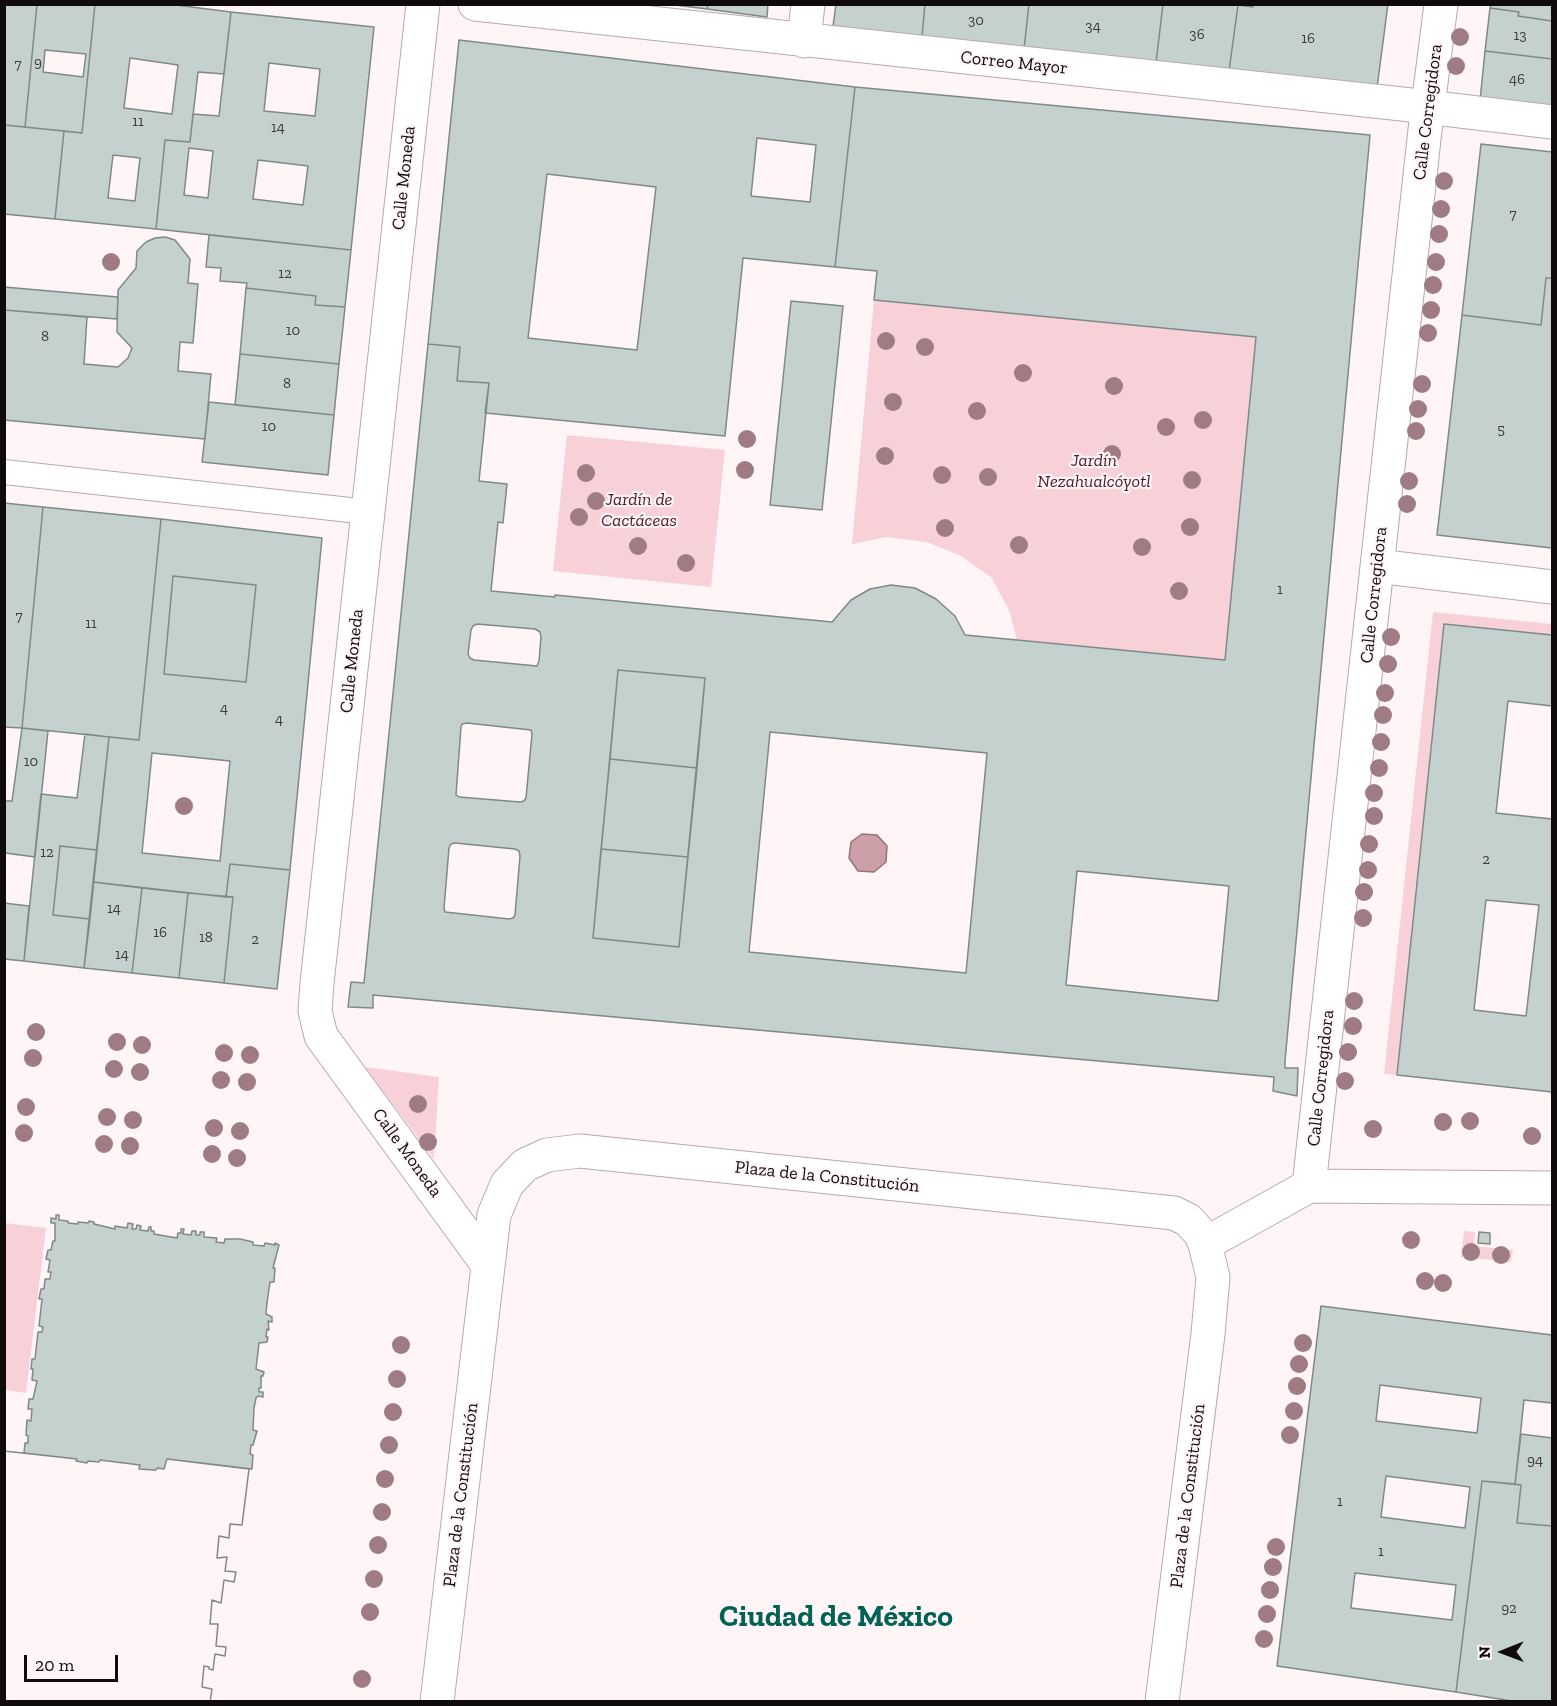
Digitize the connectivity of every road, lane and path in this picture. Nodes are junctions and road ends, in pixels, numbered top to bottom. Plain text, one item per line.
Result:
1 (423, 4) edge
2 (475, 4) edge
3 (808, 4) edge
4 (1441, 4) edge
5 (804, 41) junction
6 (1428, 107) junction
7 (1552, 122) edge
8 (4, 472) edge
9 (368, 512) junction
10 (1377, 566) junction
11 (1552, 586) edge
12 (1309, 1186) junction
13 (1552, 1188) edge
14 (1205, 1244) junction
15 (488, 1265) junction
16 (436, 1701) edge
17 (1162, 1701) edge

1 - 9 street, Calle Moneda
2 - 5 street, Correo Mayor
3 - 5 street
4 - 6 street, Calle Corregidora
5 - 6 street, Correo Mayor
6 - 7 street, Correo Mayor
6 - 10 street, Calle Corregidora
8 - 9 street
9 - 15 street, Calle Moneda
10 - 11 street
10 - 12 street, Calle Corregidora
12 - 13 street
12 - 14 street
14 - 15 street, Plaza de la Constitución
14 - 17 street, Plaza de la Constitución
15 - 16 street, Plaza de la Constitución

